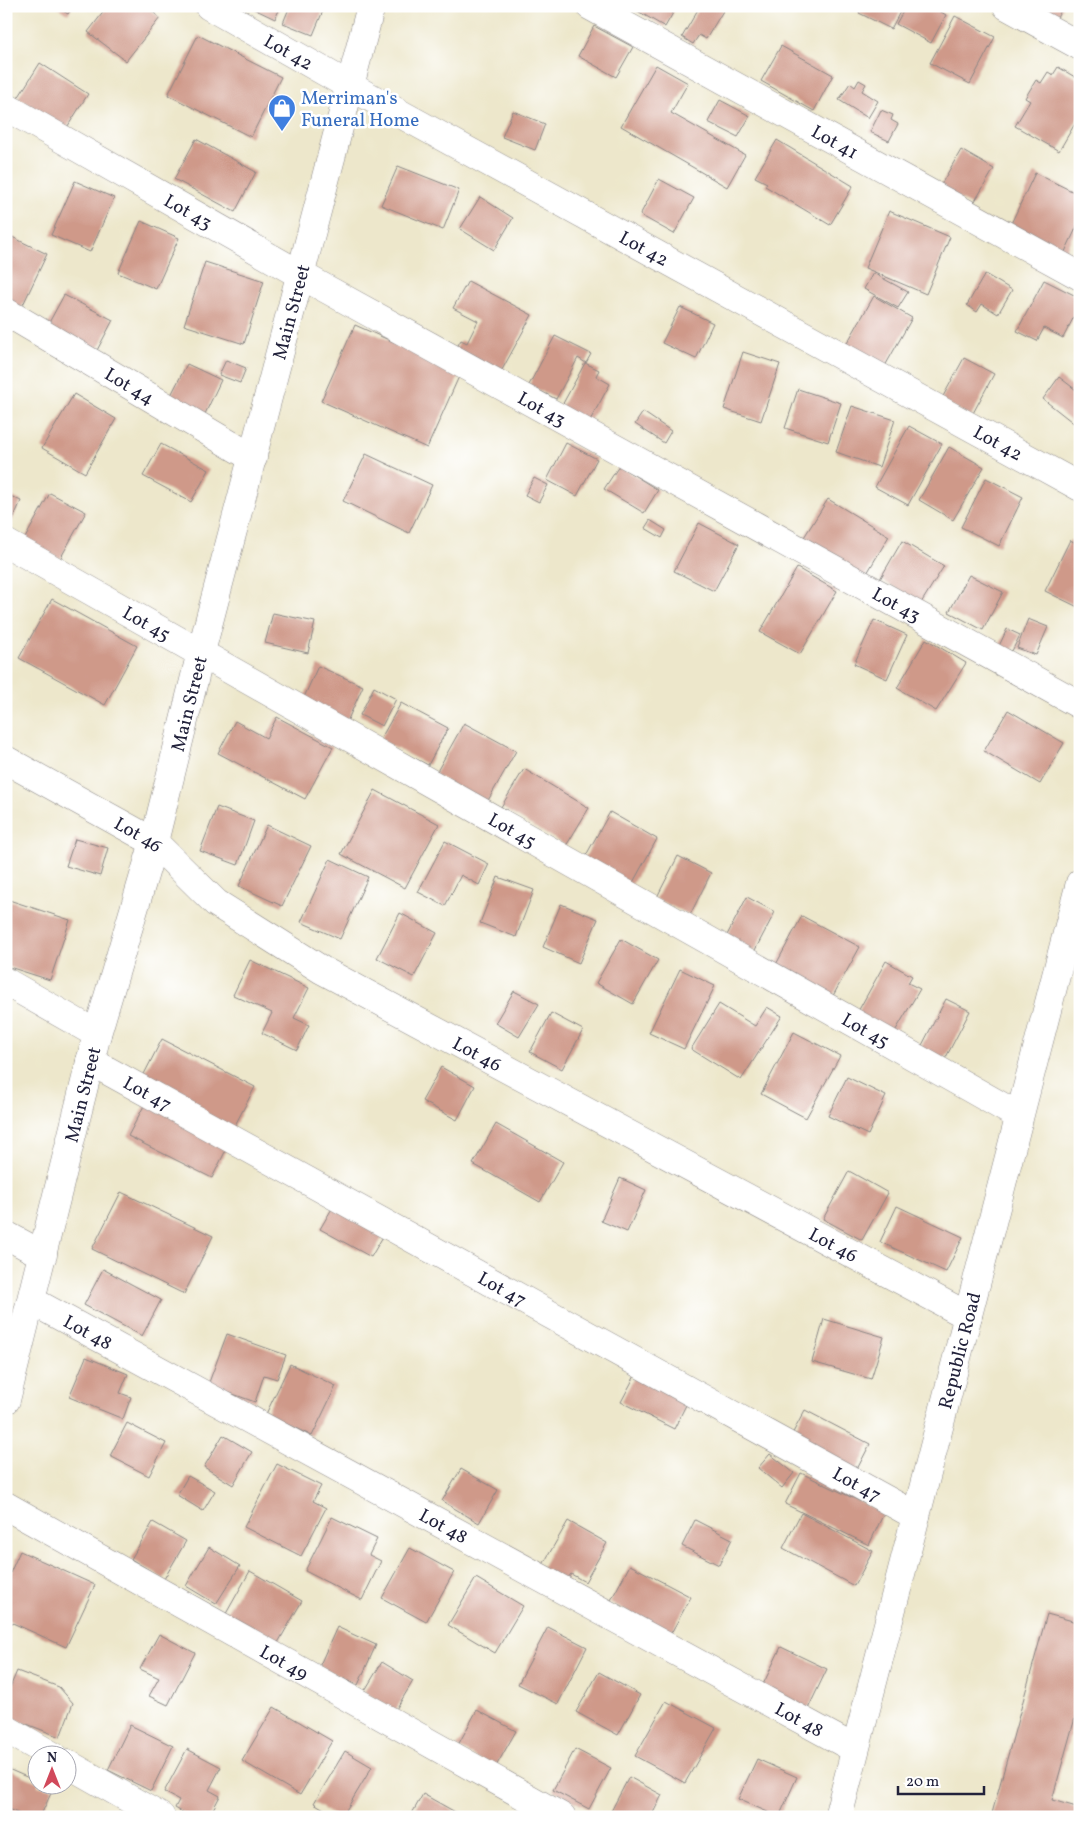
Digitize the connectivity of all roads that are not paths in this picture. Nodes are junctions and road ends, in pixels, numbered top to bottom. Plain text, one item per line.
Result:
1 (209, 6) edge
2 (371, 6) edge
3 (590, 6) edge
4 (1007, 6) edge
5 (1080, 46) edge
6 (348, 85) junction
7 (6, 107) edge
8 (301, 275) junction
9 (1080, 276) edge
10 (6, 312) edge
11 (253, 458) junction
12 (1080, 487) edge
13 (6, 543) edge
14 (201, 652) junction
15 (1080, 705) edge
16 (6, 760) edge
17 (154, 842) junction
18 (1080, 883) edge
19 (6, 982) edge
20 (97, 1034) junction
21 (90, 1061) junction
22 (1019, 1116) junction
23 (6, 1236) edge
24 (44, 1255) junction
25 (32, 1301) junction
26 (968, 1316) junction
27 (6, 1400) edge
28 (6, 1506) edge
29 (916, 1516) junction
30 (6, 1729) edge
31 (36, 1746) edge
32 (855, 1748) junction
33 (78, 1770) edge
34 (161, 1817) edge
35 (562, 1817) edge
36 (838, 1817) edge

1 - 6 street, Lot 42
2 - 6 street, Main Street
3 - 9 street, Lot 41
4 - 5 street
6 - 8 street, Main Street
6 - 12 street, Lot 42
7 - 8 street, Lot 43
8 - 11 street, Main Street
8 - 15 street, Lot 43
10 - 11 street, Lot 44
11 - 14 street, Main Street
13 - 14 street, Lot 45
14 - 17 street, Main Street
14 - 22 street, Lot 45
16 - 17 street, Lot 46
17 - 20 street, Main Street
17 - 26 street, Lot 46
18 - 22 street, Republic Road
19 - 20 street
20 - 21 street, Main Street
21 - 24 street, Main Street
21 - 29 street, Lot 47
22 - 26 street, Republic Road
23 - 24 street
24 - 25 street, Main Street
25 - 27 street, Main Street
25 - 32 street, Lot 48
26 - 29 street, Republic Road
28 - 35 street, Lot 49
29 - 32 street, Republic Road
30 - 31 street
32 - 36 street, Republic Road
33 - 34 street

